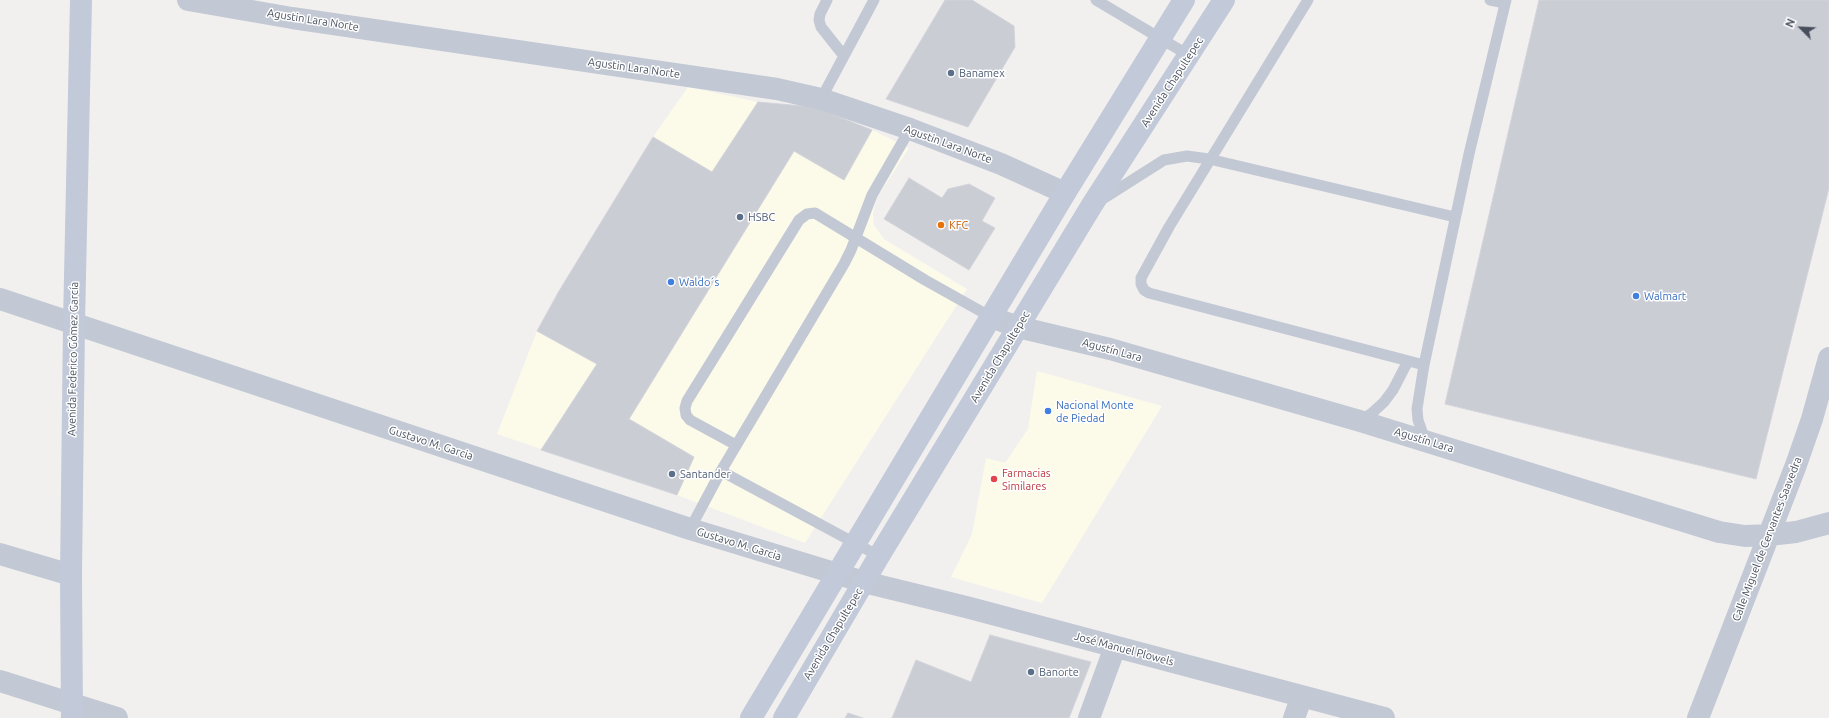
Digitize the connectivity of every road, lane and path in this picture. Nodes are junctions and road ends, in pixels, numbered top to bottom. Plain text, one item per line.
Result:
1 (81, 0) edge
2 (188, 0) edge
3 (827, 0) edge
4 (874, 0) edge
5 (1096, 0) edge
6 (1184, 0) edge
7 (1224, 0) edge
8 (1308, 0) edge
9 (1490, 0) edge
10 (1505, 2) edge
11 (292, 9) edge
12 (1161, 39) junction
13 (844, 56) junction
14 (1190, 56) junction
15 (821, 99) junction
16 (910, 129) junction
17 (1209, 159) junction
18 (1064, 192) junction
19 (1092, 205) junction
20 (1455, 217) junction
21 (856, 238) junction
22 (1062, 254) junction
23 (0, 299) edge
24 (991, 317) junction
25 (74, 323) junction
26 (1018, 327) junction
27 (1829, 358) edge
28 (1408, 361) junction
29 (1424, 365) junction
30 (1360, 421) junction
31 (1425, 441) junction
32 (736, 446) junction
33 (721, 470) junction
34 (1829, 524) edge
35 (690, 529) junction
36 (1769, 535) junction
37 (855, 543) junction
38 (0, 554) edge
39 (880, 556) junction
40 (838, 574) junction
41 (71, 576) junction
42 (864, 582) junction
43 (1115, 647) junction
44 (0, 681) edge
45 (1302, 696) junction
46 (72, 710) edge
47 (117, 718) edge
48 (751, 718) edge
49 (784, 718) edge
50 (1089, 718) edge
51 (1294, 718) edge
52 (1384, 718) edge
53 (1698, 718) edge

1 - 25 main road, Avenida Federico Gómez García
2 - 11 street, Agustin Lara Norte
3 - 13 lane
4 - 13 lane
5 - 12 lane
6 - 12 main road
7 - 14 main road, Avenida Chapultepec
8 - 17 lane
9 - 10 lane
10 - 20 lane
11 - 15 street, Agustin Lara Norte
12 - 14 lane
12 - 18 main road
13 - 15 lane
14 - 19 main road, Avenida Chapultepec
15 - 16 street, Agustin Lara Norte
16 - 18 street, Agustin Lara Norte
16 - 21 lane
17 - 19 lane
17 - 20 lane
17 - 28 lane
18 - 22 main road
18 - 24 main road
19 - 22 main road, Avenida Chapultepec
20 - 29 lane
21 - 24 lane
21 - 32 lane
21 - 32 lane
22 - 26 main road, Avenida Chapultepec
23 - 25 street, Gustavo M. Garcia
24 - 26 street, Agustín Lara
24 - 37 main road
25 - 35 street, Gustavo M. Garcia
25 - 41 main road, Avenida Federico Gómez García
26 - 30 street, Agustín Lara
26 - 39 main road, Avenida Chapultepec
27 - 36 street, Calle Miguel de Cervantes Saavedra
28 - 29 lane
28 - 30 lane
29 - 31 lane
30 - 31 street, Agustín Lara
31 - 36 street, Agustín Lara
32 - 33 lane
33 - 35 lane
33 - 37 lane
34 - 36 street, Agustín Lara
35 - 40 street, Gustavo M. Garcia
36 - 53 street, Calle Miguel de Cervantes Saavedra
37 - 39 lane
37 - 40 main road
38 - 41 street
39 - 42 main road, Avenida Chapultepec
40 - 42 street, Gustavo M. Garcia
40 - 48 main road
41 - 46 main road, Avenida Federico Gómez García
42 - 43 street, José Manuel Plowels
42 - 49 main road, Avenida Chapultepec
43 - 45 street, José Manuel Plowels
43 - 50 street
44 - 46 street
45 - 51 street
45 - 52 street, José Manuel Plowels
46 - 47 street

